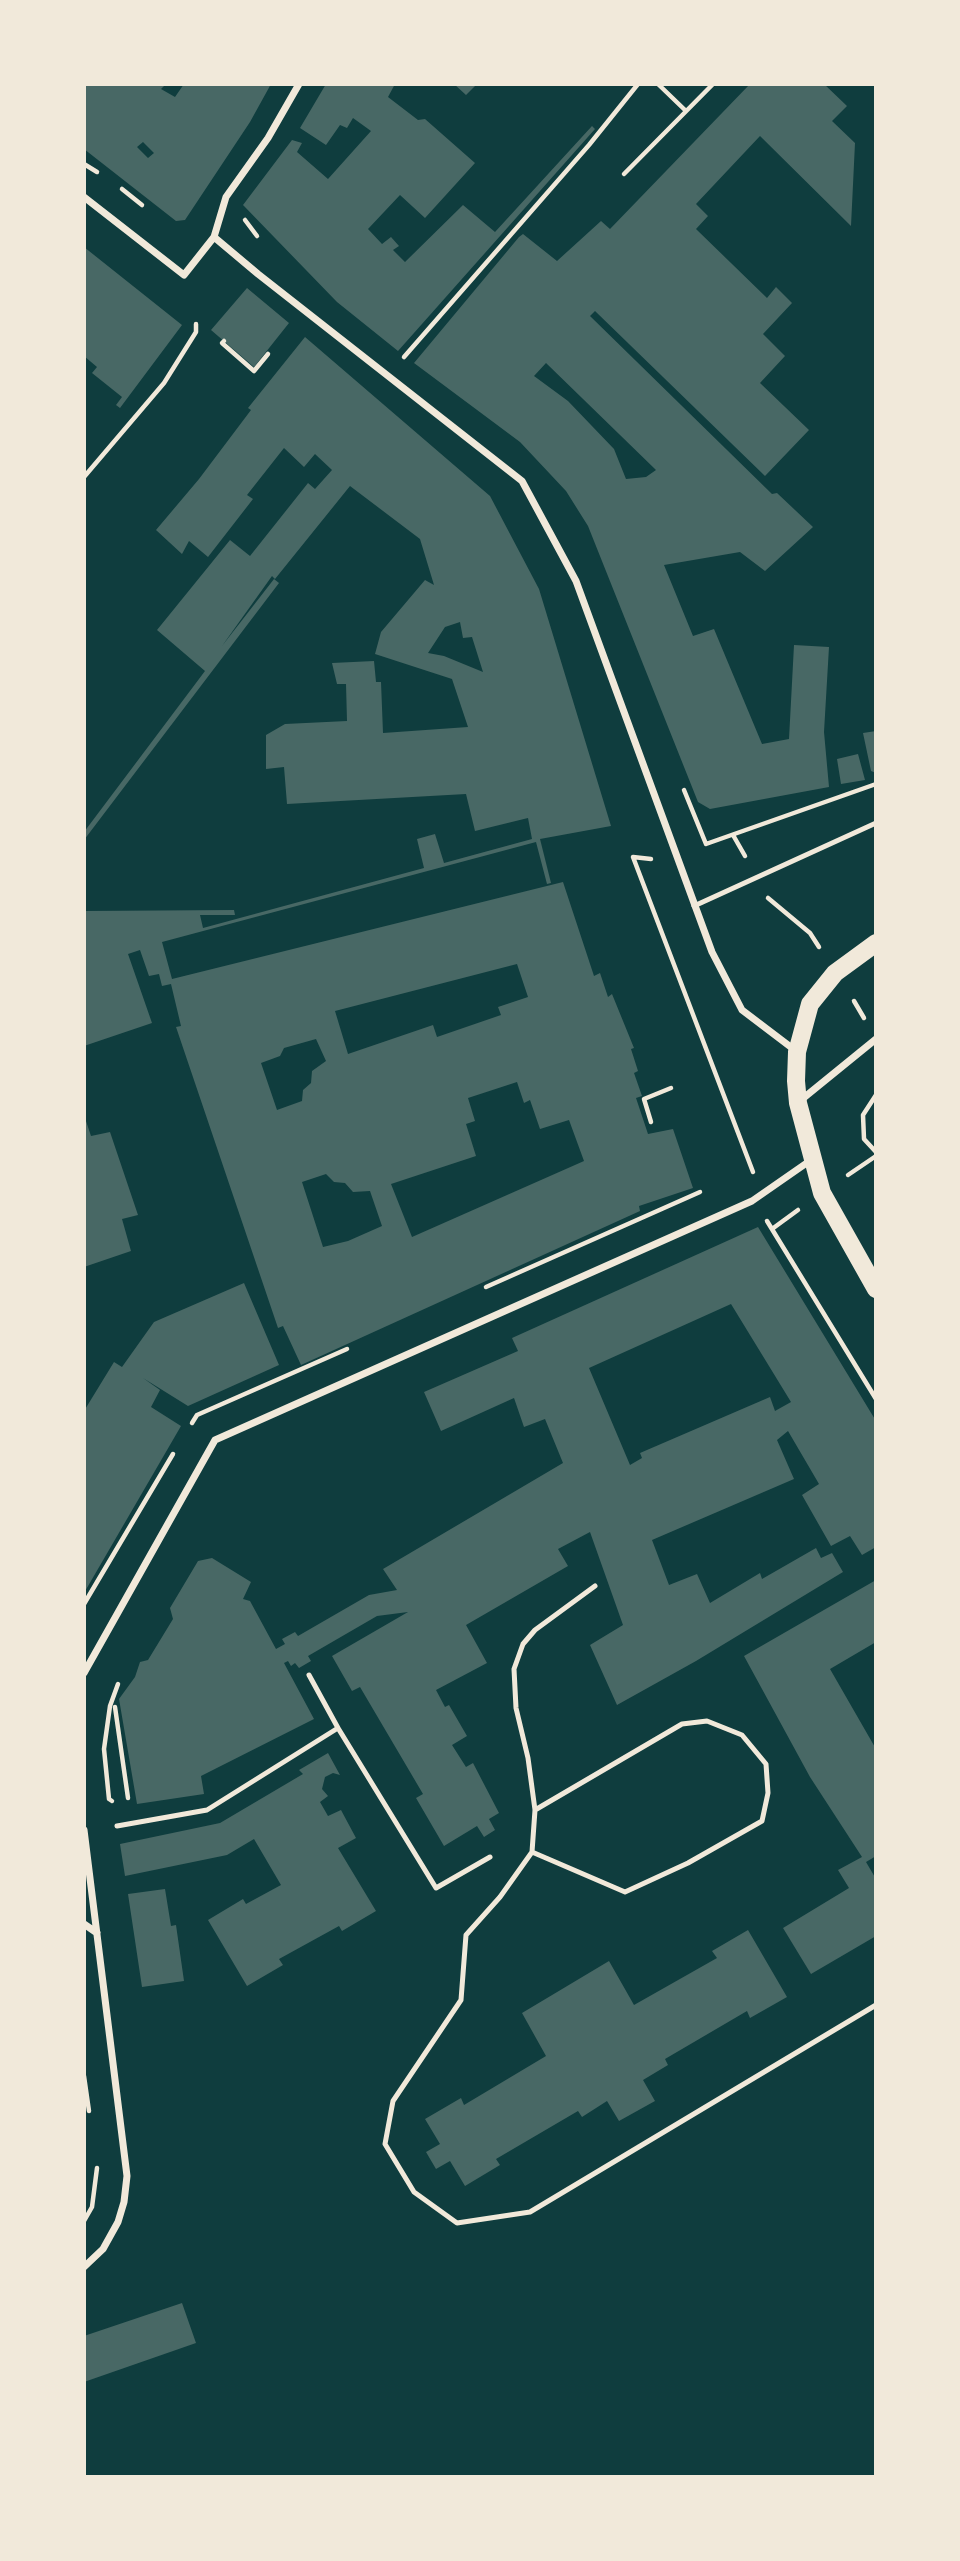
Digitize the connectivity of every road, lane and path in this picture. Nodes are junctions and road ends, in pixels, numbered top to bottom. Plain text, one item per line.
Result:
1 (299, 84) edge
2 (638, 84) edge
3 (658, 84) edge
4 (713, 84) edge
5 (686, 111) junction
6 (624, 174) dead end
7 (84, 197) edge
8 (214, 237) junction
9 (196, 324) dead end
10 (224, 341) dead end
11 (268, 354) dead end
12 (386, 374) junction
13 (84, 477) edge
14 (876, 784) edge
15 (876, 823) edge
16 (733, 835) junction
17 (677, 857) junction
18 (756, 878) junction
19 (694, 906) junction
20 (876, 943) edge
21 (835, 973) junction
22 (869, 1026) dead end
23 (876, 1039) edge
24 (797, 1052) junction
25 (671, 1088) dead end
26 (876, 1095) edge
27 (798, 1102) junction
28 (651, 1122) dead end
29 (876, 1152) edge
30 (811, 1160) junction
31 (752, 1200) junction
32 (876, 1289) edge
33 (876, 1399) edge
34 (595, 1586) dead end
35 (84, 1673) edge
36 (309, 1675) dead end
37 (118, 1684) dead end
38 (115, 1707) dead end
39 (338, 1727) junction
40 (128, 1799) dead end
41 (113, 1801) dead end
42 (535, 1810) junction
43 (117, 1826) dead end
44 (84, 1830) edge
45 (533, 1852) junction
46 (490, 1857) dead end
47 (84, 1924) edge
48 (97, 1933) junction
49 (876, 2006) edge
50 (84, 2076) edge
51 (91, 2121) dead end
52 (96, 2155) dead end
53 (84, 2221) edge
54 (84, 2267) edge

1 - 8 street
2 - 12 path
3 - 5 path
4 - 5 path
5 - 6 path
7 - 8 street
8 - 12 street
9 - 13 path
10 - 11 path
12 - 17 street
14 - 16 path
15 - 18 lane
16 - 17 path
16 - 18 path
17 - 19 street
17 - 31 path
18 - 19 lane
18 - 21 path
19 - 24 street
20 - 21 main road
21 - 22 path
21 - 24 main road
23 - 27 street
24 - 27 main road
25 - 28 path
26 - 29 path
27 - 30 main road
30 - 31 street
30 - 32 main road
31 - 33 path
31 - 35 street
34 - 42 lane
36 - 39 lane
37 - 41 path
38 - 40 path
39 - 43 lane
39 - 46 lane
42 - 45 lane
42 - 45 lane
44 - 48 street
45 - 49 lane
47 - 48 street
48 - 54 street
50 - 51 path
52 - 53 path

